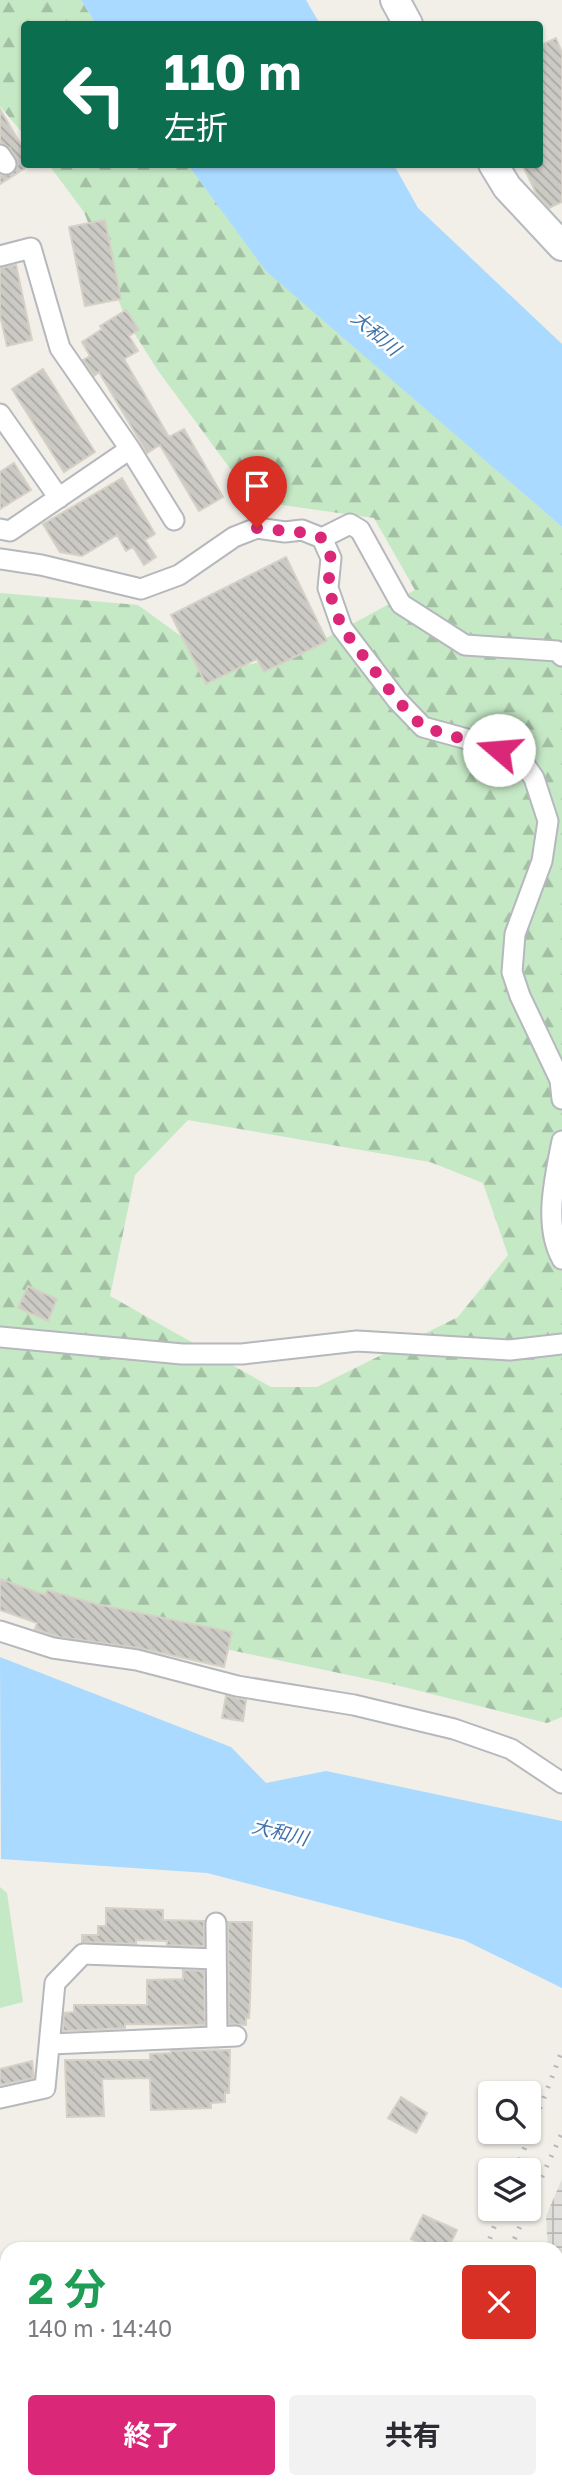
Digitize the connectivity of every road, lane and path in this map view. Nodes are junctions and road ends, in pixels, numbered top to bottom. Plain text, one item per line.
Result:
1 (395, 0) edge
2 (406, 21) edge
3 (495, 168) edge
4 (562, 246) edge
5 (0, 256) edge
6 (0, 414) edge
7 (130, 449) junction
8 (59, 498) junction
9 (174, 520) dead end
10 (0, 529) edge
11 (322, 538) junction
12 (0, 559) edge
13 (562, 656) edge
14 (562, 1100) edge
15 (562, 1141) edge
16 (562, 1259) edge
17 (0, 1337) edge
18 (562, 1344) edge
19 (0, 1631) edge
20 (562, 1783) edge
21 (216, 1923) dead end
22 (216, 1959) junction
23 (51, 2044) junction
24 (0, 2098) edge

1 - 2 main road
3 - 4 main road
5 - 7 street
6 - 8 street
7 - 8 street
7 - 9 street
8 - 10 street
11 - 12 street
11 - 13 street
11 - 14 street
15 - 16 street
17 - 18 street
19 - 20 street
21 - 22 street
22 - 23 street
22 - 23 street
23 - 24 street

